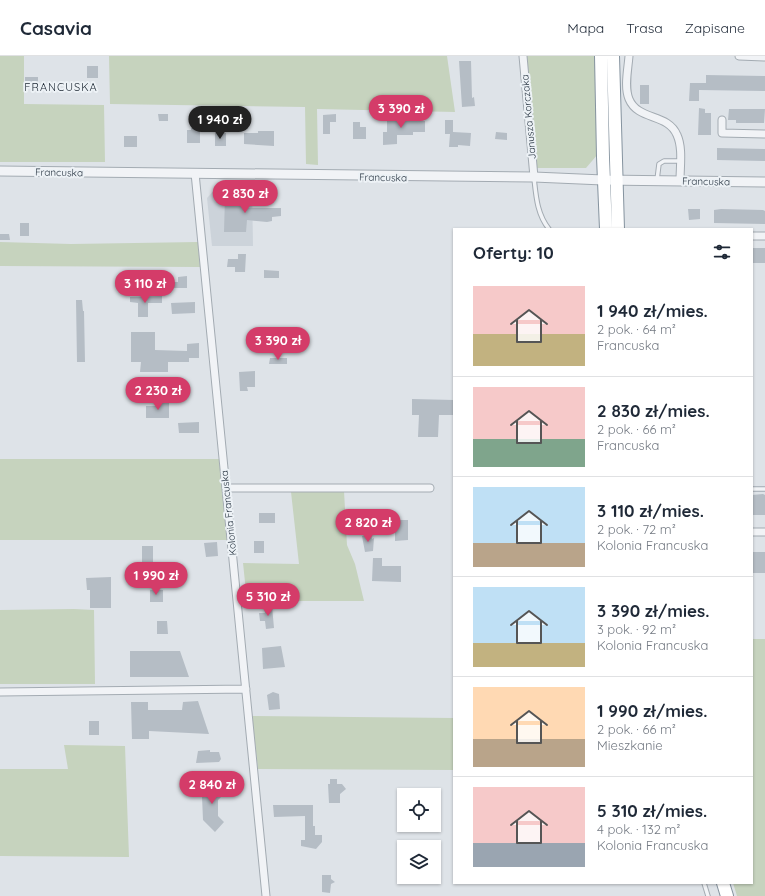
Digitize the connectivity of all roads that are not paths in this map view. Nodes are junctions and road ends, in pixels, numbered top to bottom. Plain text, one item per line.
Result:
1 (523, 56) edge
2 (601, 56) edge
3 (613, 56) edge
4 (629, 56) edge
5 (740, 56) edge
6 (750, 56) edge
7 (765, 57) edge
8 (722, 120) dead end
9 (765, 134) edge
10 (680, 161) junction
11 (0, 171) edge
12 (195, 173) junction
13 (534, 177) junction
14 (610, 180) junction
15 (657, 181) junction
16 (680, 181) junction
17 (765, 182) edge
18 (548, 228) edge
19 (606, 228) edge
20 (618, 228) edge
21 (753, 236) edge
22 (765, 236) edge
23 (226, 488) junction
24 (430, 488) dead end
25 (753, 489) edge
26 (765, 489) edge
27 (753, 532) edge
28 (765, 532) edge
29 (246, 689) junction
30 (0, 692) edge
31 (704, 884) edge
32 (723, 884) edge
33 (266, 896) edge
34 (708, 896) edge
35 (727, 896) edge

1 - 13 street, Janusza Korczaka
2 - 14 highway
3 - 14 highway
4 - 10 street
5 - 6 street
6 - 7 street
8 - 9 street
10 - 15 lane
10 - 16 street
11 - 12 street, Francuska
12 - 13 street, Francuska
12 - 23 street, Kolonia Francuska
13 - 14 street, Francuska
13 - 18 lane
14 - 15 street, Francuska
14 - 19 highway
14 - 20 highway
15 - 16 street, Francuska
16 - 17 street, Francuska
21 - 22 street
23 - 24 street
23 - 29 street, Kolonia Francuska
25 - 26 lane
27 - 28 street
29 - 30 street
29 - 33 street, Kolonia Francuska
31 - 34 lane
32 - 35 highway

